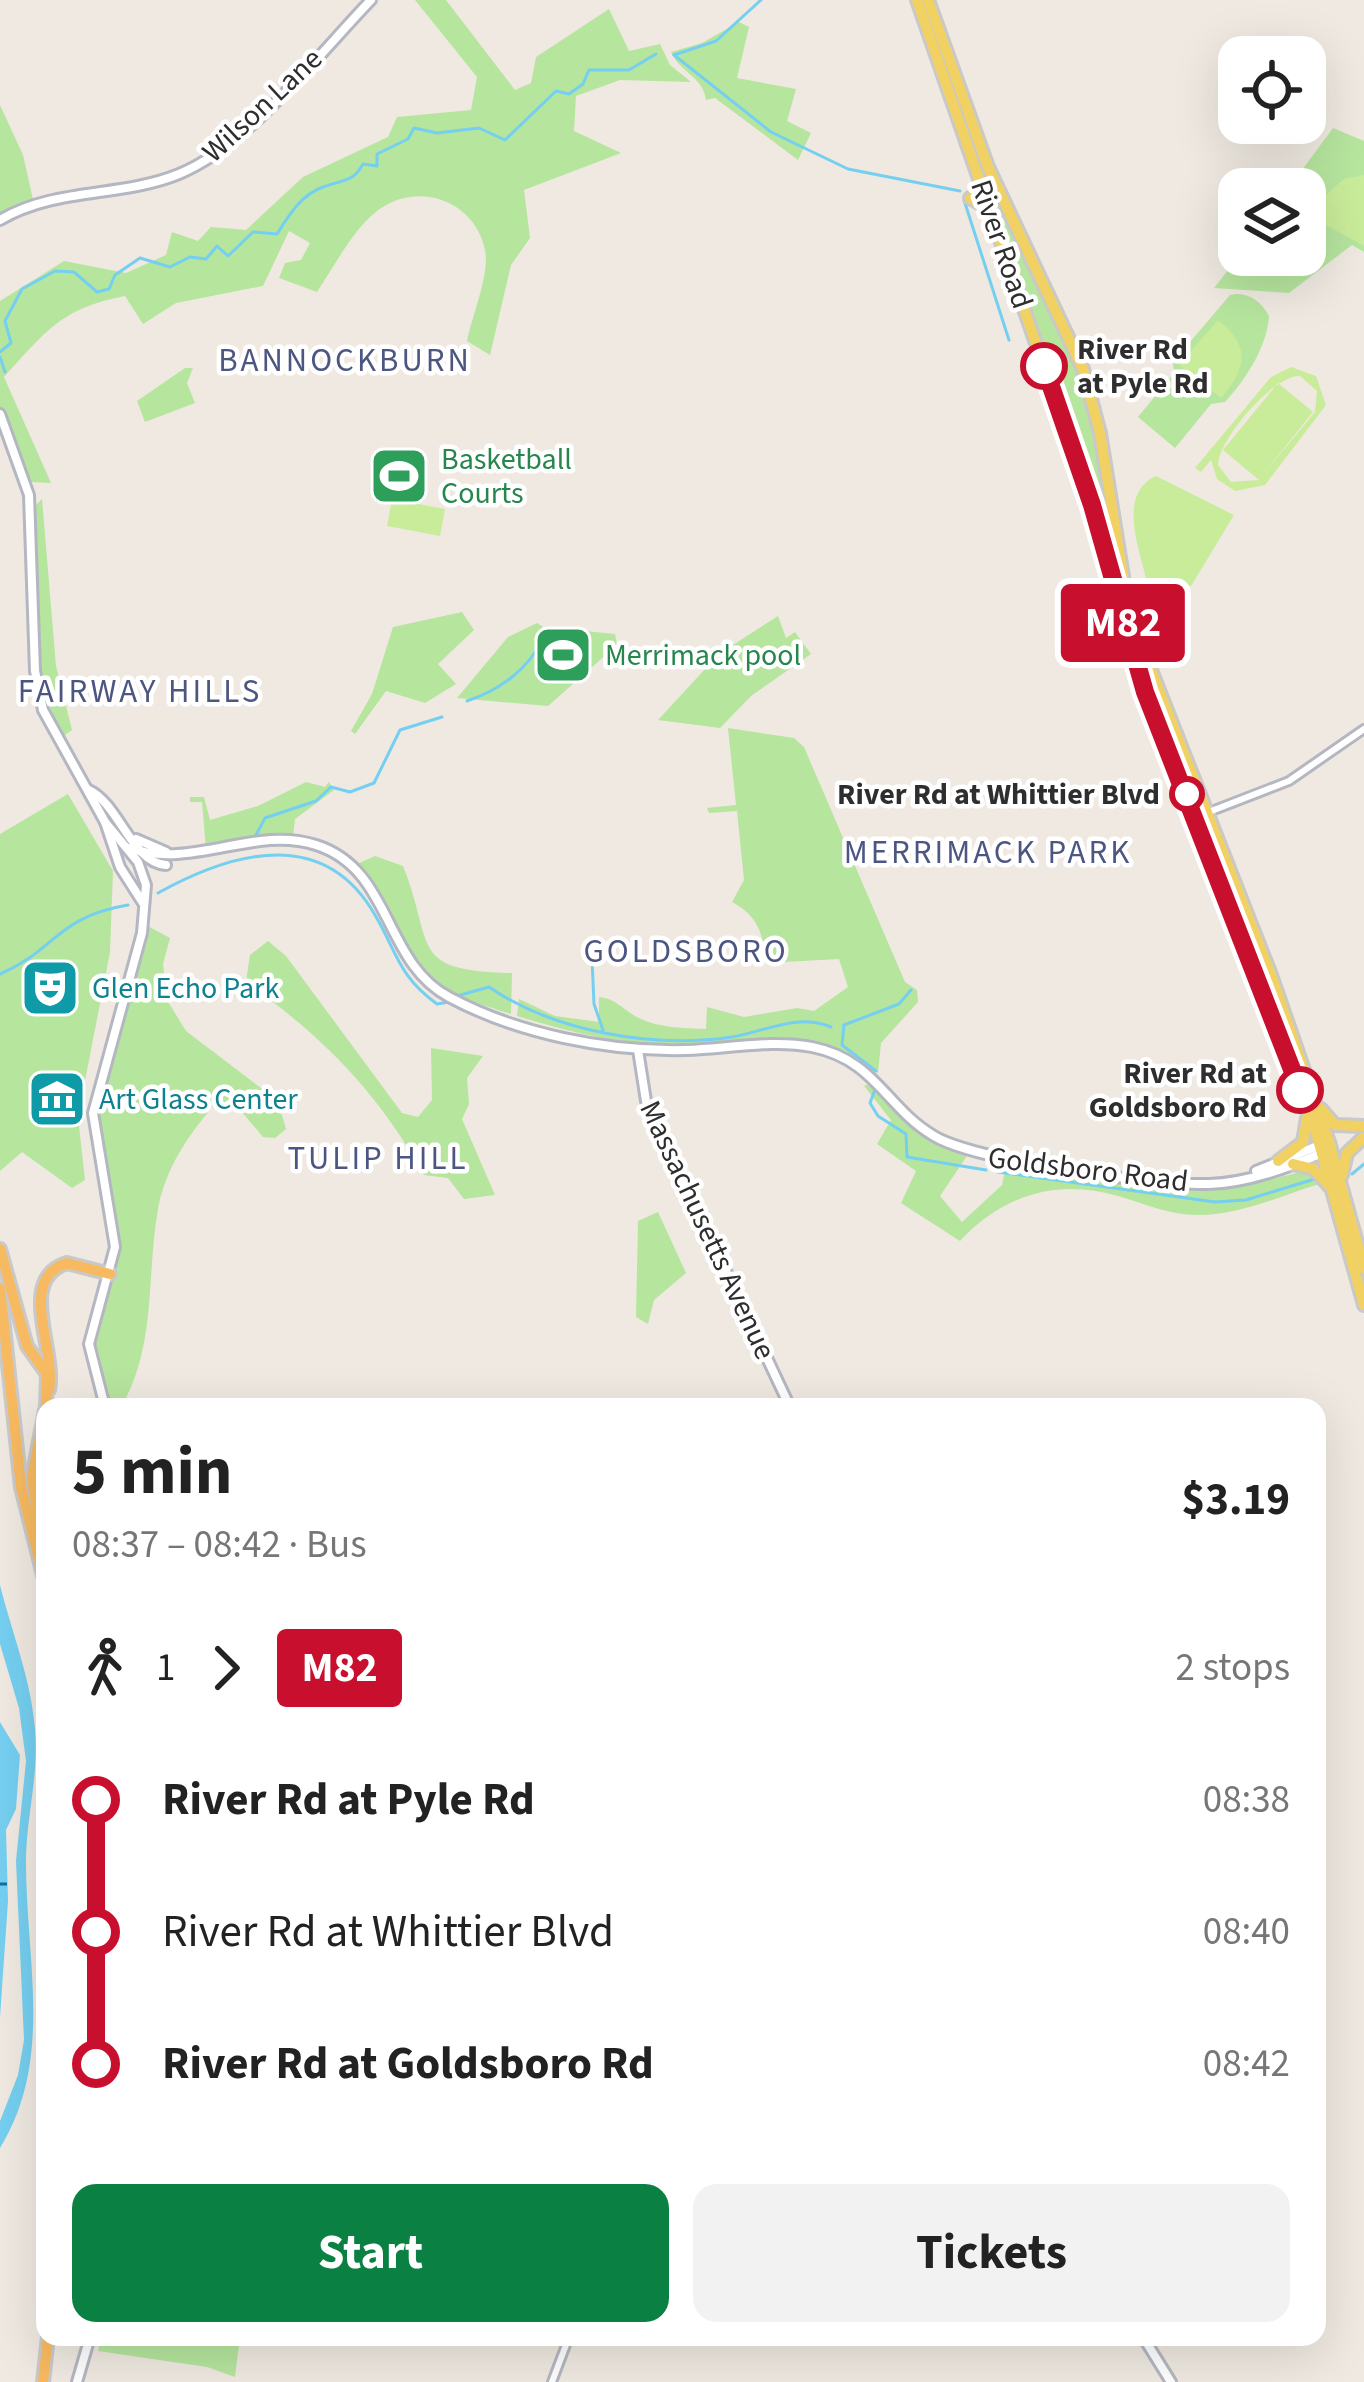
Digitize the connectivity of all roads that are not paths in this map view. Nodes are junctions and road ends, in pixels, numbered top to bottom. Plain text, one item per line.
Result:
1 (371, 0) edge
2 (917, 0) edge
3 (928, 0) edge
4 (988, 167) junction
5 (1005, 181) dead end
6 (970, 198) dead end
7 (990, 211) junction
8 (0, 220) edge
9 (0, 414) edge
10 (1364, 729) edge
11 (87, 790) junction
12 (1202, 816) junction
13 (105, 822) junction
14 (132, 843) junction
15 (144, 853) junction
16 (191, 856) junction
17 (116, 858) junction
18 (166, 865) junction
19 (128, 880) junction
20 (146, 882) junction
21 (146, 910) junction
22 (638, 1049) junction
23 (1307, 1080) junction
24 (1306, 1105) junction
25 (1364, 1132) edge
26 (1326, 1147) junction
27 (1278, 1161) junction
28 (1293, 1164) junction
29 (1244, 1178) junction
30 (1334, 1193) junction
31 (1346, 1202) junction
32 (0, 1249) edge
33 (1364, 1268) edge
34 (110, 1274) junction
35 (0, 1289) edge
36 (1364, 1305) edge
37 (46, 1330) junction
38 (25, 1338) junction
39 (49, 1390) junction
40 (47, 1398) edge
41 (103, 1398) edge
42 (786, 1398) edge
43 (36, 1445) edge
44 (16, 1448) junction
45 (36, 1454) edge
46 (36, 1515) edge
47 (36, 1541) edge
48 (47, 2346) edge
49 (87, 2346) edge
50 (566, 2346) edge
51 (1149, 2346) edge
52 (43, 2382) edge
53 (77, 2382) edge
54 (552, 2382) edge
55 (1171, 2382) edge

1 - 8 main road, Wilson Lane
2 - 7 main road, River Road
3 - 4 main road, River Road
4 - 5 main road
4 - 12 main road, River Road
6 - 7 main road
7 - 12 main road, River Road
9 - 11 main road
10 - 12 street
11 - 13 main road
11 - 14 main road
12 - 23 main road, River Road
12 - 24 main road, River Road
13 - 14 main road
13 - 17 main road
14 - 15 main road
14 - 16 main road
14 - 17 main road
14 - 20 main road
15 - 16 main road, Goldsboro Road
15 - 18 main road
16 - 18 main road, Goldsboro Road
16 - 22 main road, Goldsboro Road
17 - 19 main road
18 - 20 main road, Goldsboro Road
19 - 20 main road
19 - 21 main road
20 - 21 main road
21 - 34 main road
22 - 29 main road, Goldsboro Road
22 - 42 main road, Massachusetts Avenue
23 - 25 main road
23 - 26 main road, River Road
24 - 26 main road, River Road
24 - 27 main road
25 - 26 main road, Goldsboro Road
25 - 31 main road
26 - 27 main road, Goldsboro Road
26 - 28 main road, Goldsboro Road
26 - 30 main road, River Road
26 - 31 main road, River Road
27 - 29 main road, Goldsboro Road
28 - 29 main road, Goldsboro Road
28 - 30 main road
30 - 36 main road, River Road
31 - 33 main road, River Road
32 - 38 highway
34 - 37 highway
34 - 41 main road
35 - 44 highway
37 - 38 highway
37 - 39 highway
38 - 39 highway
39 - 40 highway
43 - 44 highway
44 - 47 highway
45 - 46 highway
48 - 52 highway
49 - 53 main road
50 - 54 street
51 - 55 main road

